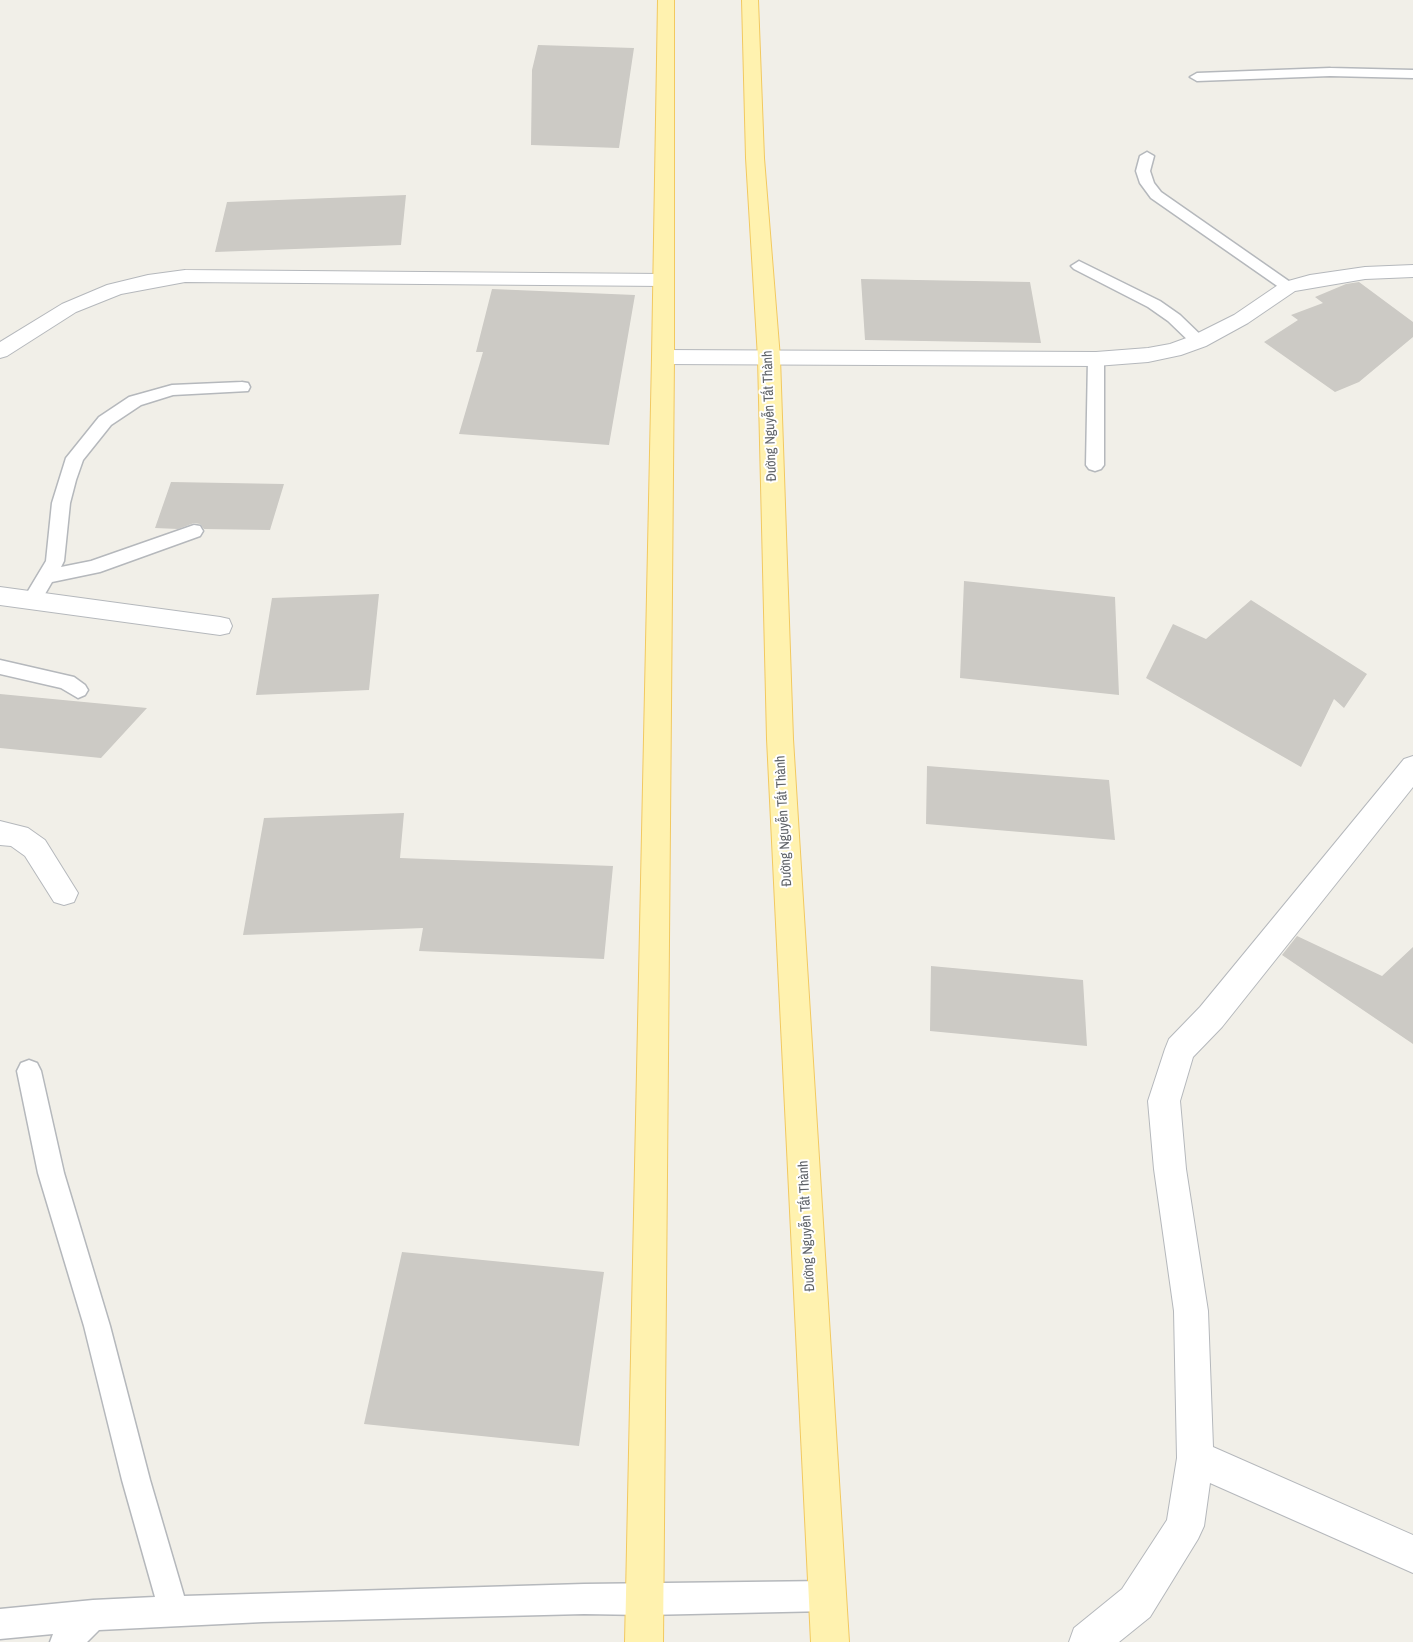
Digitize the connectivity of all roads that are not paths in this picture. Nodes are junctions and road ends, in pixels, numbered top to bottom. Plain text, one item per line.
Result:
1 (666, 0) edge
2 (750, 0) edge
3 (1413, 74) edge
4 (1197, 77) dead end
5 (1147, 156) dead end
6 (1079, 266) dead end
7 (1413, 271) edge
8 (663, 280) junction
9 (1288, 287) junction
10 (1199, 341) junction
11 (0, 351) edge
12 (663, 357) junction
13 (769, 358) junction
14 (1096, 359) junction
15 (242, 387) dead end
16 (1095, 465) dead end
17 (194, 531) dead end
18 (48, 576) junction
19 (0, 596) edge
20 (31, 601) junction
21 (220, 626) dead end
22 (0, 667) edge
23 (78, 690) dead end
24 (1413, 768) edge
25 (0, 833) edge
26 (64, 894) dead end
27 (29, 1071) dead end
28 (1195, 1458) junction
29 (1413, 1554) edge
30 (828, 1596) junction
31 (645, 1600) junction
32 (173, 1610) junction
33 (93, 1615) junction
34 (0, 1624) edge
35 (65, 1642) edge
36 (644, 1642) edge
37 (830, 1642) edge
38 (1088, 1642) edge

1 - 8 main road
2 - 13 main road, Đường Nguyễn Tất Thành
3 - 4 lane
5 - 9 lane
6 - 10 lane
7 - 9 street
8 - 11 street
8 - 12 main road
9 - 10 street
10 - 14 street
12 - 13 street
12 - 31 main road
13 - 14 street
13 - 30 main road, Đường Nguyễn Tất Thành
14 - 16 lane
15 - 18 lane
17 - 18 lane
18 - 20 lane
19 - 20 street
20 - 21 street
22 - 23 lane
24 - 28 street
25 - 26 street
27 - 32 lane
28 - 29 street
28 - 38 street
30 - 31 lane
30 - 37 main road, Đường Nguyễn Tất Thành
31 - 32 lane
31 - 36 main road
32 - 33 lane
33 - 34 lane
33 - 35 lane

